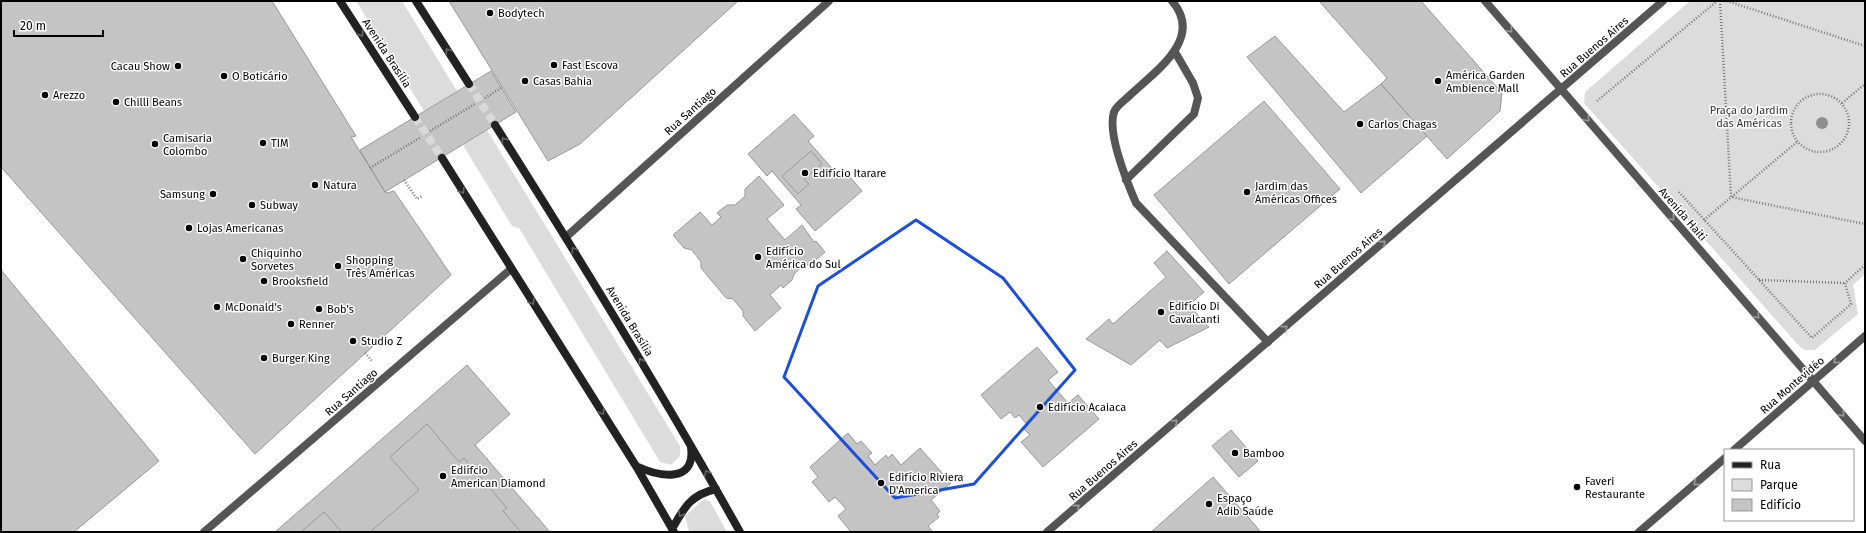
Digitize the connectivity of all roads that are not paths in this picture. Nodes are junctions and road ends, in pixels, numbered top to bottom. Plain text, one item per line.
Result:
1 (340, 1) edge
2 (416, 1) edge
3 (829, 1) edge
4 (1172, 1) edge
5 (1484, 1) edge
6 (1663, 1) edge
7 (1175, 52) junction
8 (469, 84) tunnel mouth
9 (1562, 90) junction
10 (415, 117) tunnel mouth
11 (495, 126) tunnel mouth
12 (442, 158) tunnel mouth
13 (1126, 180) junction
14 (566, 237) junction
15 (512, 269) junction
16 (1865, 336) edge
17 (1268, 342) junction
18 (1813, 381) junction
19 (1865, 441) edge
20 (690, 442) junction
21 (1735, 449) edge
22 (1724, 459) edge
23 (636, 466) junction
24 (716, 489) junction
25 (673, 531) edge
26 (204, 532) edge
27 (740, 532) edge
28 (1047, 532) edge
29 (1639, 532) edge

1 -> 10 street, Avenida Brasília
8 -> 2 street
3 - 14 street, Rua Santiago
4 - 7 street
5 -> 9 street, Avenida Haiti
6 - 9 street, Rua Buenos Aires
7 - 13 street
7 - 13 street
17 -> 9 street, Rua Buenos Aires
9 -> 18 street, Avenida Haiti
14 -> 11 street, Avenida Brasília
12 -> 15 street
13 - 17 street
20 -> 14 street, Avenida Brasília
15 -> 23 street
15 - 26 street, Rua Santiago
16 -> 18 street, Rua Montevidéo
28 -> 17 street, Rua Buenos Aires
18 -> 19 street, Avenida Haiti
18 - 21 street, Rua Montevidéo
20 - 23 street
24 -> 20 street, Avenida Brasília
22 -> 29 street
23 - 25 street
24 -> 25 street
24 - 27 street, Avenida Brasília

